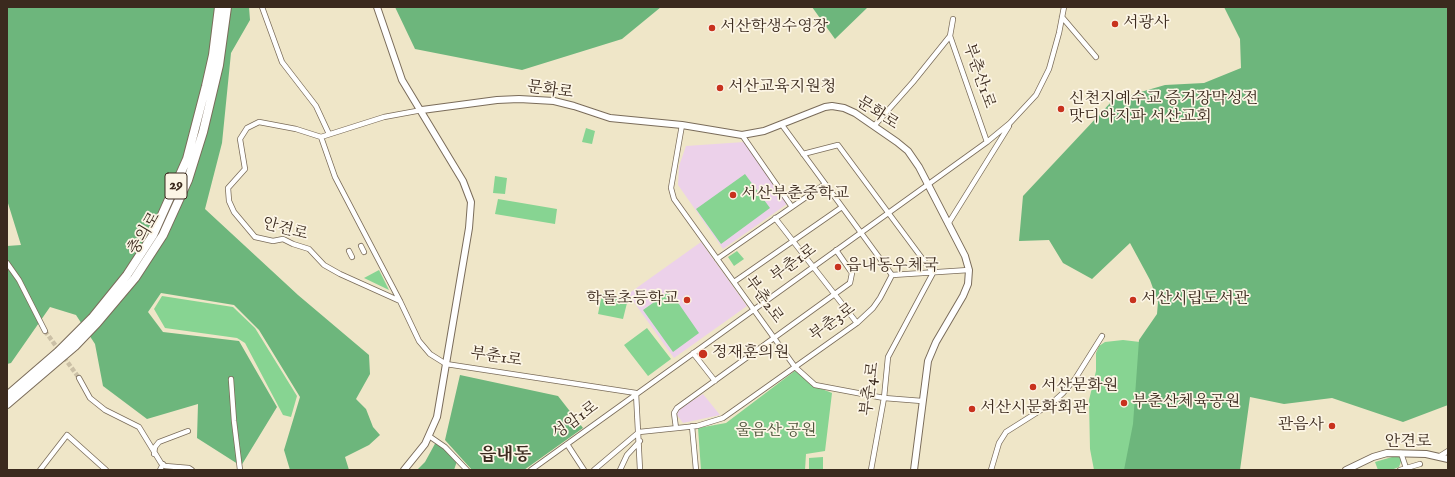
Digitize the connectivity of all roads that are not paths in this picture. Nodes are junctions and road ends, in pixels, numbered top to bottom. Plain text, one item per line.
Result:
1 (219, 7) edge
2 (227, 7) edge
3 (262, 7) edge
4 (377, 7) edge
5 (1064, 7) edge
6 (1062, 17) junction
7 (953, 20) dead end
8 (950, 36) junction
9 (1096, 57) dead end
10 (422, 110) junction
11 (1010, 123) junction
12 (682, 125) junction
13 (782, 125) junction
14 (874, 126) junction
15 (329, 134) junction
16 (742, 135) junction
17 (321, 137) junction
18 (987, 142) junction
19 (803, 154) junction
20 (825, 184) junction
21 (928, 184) junction
22 (792, 207) junction
23 (842, 207) junction
24 (888, 213) junction
25 (776, 218) junction
26 (948, 224) junction
27 (861, 232) junction
28 (793, 241) junction
29 (361, 246) dead end
30 (836, 250) junction
31 (349, 251) dead end
32 (364, 252) dead end
33 (352, 257) dead end
34 (717, 259) junction
35 (7, 264) edge
36 (813, 267) junction
37 (969, 270) junction
38 (933, 273) junction
39 (892, 275) junction
40 (734, 282) junction
41 (834, 295) junction
42 (400, 301) junction
43 (754, 309) junction
44 (857, 323) junction
45 (45, 331) tunnel mouth
46 (1102, 336) dead end
47 (774, 338) junction
48 (693, 353) junction
49 (446, 364) junction
50 (794, 367) junction
51 (79, 378) tunnel mouth
52 (231, 378) dead end
53 (715, 381) junction
54 (636, 393) junction
55 (7, 396) edge
56 (884, 398) junction
57 (922, 400) junction
58 (7, 404) edge
59 (692, 426) junction
60 (676, 428) junction
61 (188, 431) dead end
62 (639, 432) junction
63 (430, 436) junction
64 (640, 441) junction
65 (567, 444) junction
66 (1448, 452) edge
67 (1401, 453) junction
68 (154, 454) junction
69 (1440, 456) junction
70 (1448, 459) edge
71 (163, 464) junction
72 (1420, 464) dead end
73 (1406, 468) junction
74 (40, 470) edge
75 (106, 470) edge
76 (160, 470) edge
77 (192, 470) edge
78 (240, 470) edge
79 (404, 470) edge
80 (467, 470) edge
81 (531, 470) edge
82 (584, 470) edge
83 (594, 470) edge
84 (620, 470) edge
85 (640, 470) edge
86 (696, 470) edge
87 (871, 470) edge
88 (914, 470) edge
89 (991, 470) edge
90 (1346, 470) edge
91 (1400, 470) edge

1 - 55 highway, 충의로 / 29
2 - 58 highway, 충의로 / 29
3 - 15 street
4 - 10 street
5 - 6 street, 부춘산1로
6 - 9 street
6 - 11 street, 부춘산1로
7 - 8 street, 부춘산1로
8 - 14 street
8 - 18 street, 부춘산1로
10 - 12 street, 문화로
10 - 15 street
10 - 49 street
11 - 18 street, 부춘산1로
11 - 26 street, 부춘산1로
12 - 16 street, 문화로
12 - 34 street, 부춘2로
13 - 14 street, 문화로
13 - 16 street, 문화로
13 - 19 street
14 - 21 street, 문화로
15 - 17 street
16 - 22 street
17 - 42 street
17 - 42 street, 안견로
18 - 21 street, 부춘산1로
19 - 20 street
19 - 24 street
20 - 22 street
20 - 23 street
21 - 24 street, 부춘1로
21 - 26 street, 문화로
22 - 25 street
23 - 27 street
23 - 28 street
24 - 27 street, 부춘1로
24 - 38 street
25 - 28 street
25 - 34 street
26 - 37 street, 문화로
27 - 30 street, 부춘1로
27 - 39 street
28 - 36 street
28 - 40 street
29 - 32 street
30 - 36 street, 부춘1로
30 - 41 street
31 - 33 street
34 - 40 street, 부춘2로
35 - 45 street
36 - 41 street
36 - 43 street, 부춘1로
37 - 38 street
37 - 57 street, 문화로
38 - 39 street
38 - 56 street, 부춘4로
39 - 44 street, 부춘3로
40 - 43 street, 부춘2로
41 - 44 street
41 - 47 street
42 - 49 street
43 - 47 street, 부춘2로
43 - 48 street, 부춘1로
44 - 50 street, 부춘3로
46 - 89 street
47 - 50 street, 부춘2로
47 - 53 street
48 - 53 street
48 - 54 street, 부춘1로
49 - 54 street, 부춘1로
49 - 63 street
50 - 56 street, 부춘2로
50 - 59 street, 부춘3로
51 - 68 street
52 - 78 street
53 - 60 street
54 - 62 street
54 - 65 street, 성암1로
56 - 57 street, 부춘2로
56 - 87 street, 부춘4로
57 - 88 street, 문화로
59 - 60 street, 부춘3로
59 - 86 street
60 - 62 street, 부춘3로
61 - 68 street
62 - 64 street
62 - 83 street
63 - 79 street
63 - 80 street
64 - 84 street
64 - 85 street
65 - 81 street, 성암1로
65 - 82 street
66 - 69 street
67 - 69 street, 안견로
67 - 73 street
67 - 90 street, 안견로
68 - 71 street
69 - 70 street, 안견로
71 - 76 street
71 - 77 street
72 - 73 street
73 - 91 street
74 - 75 street

